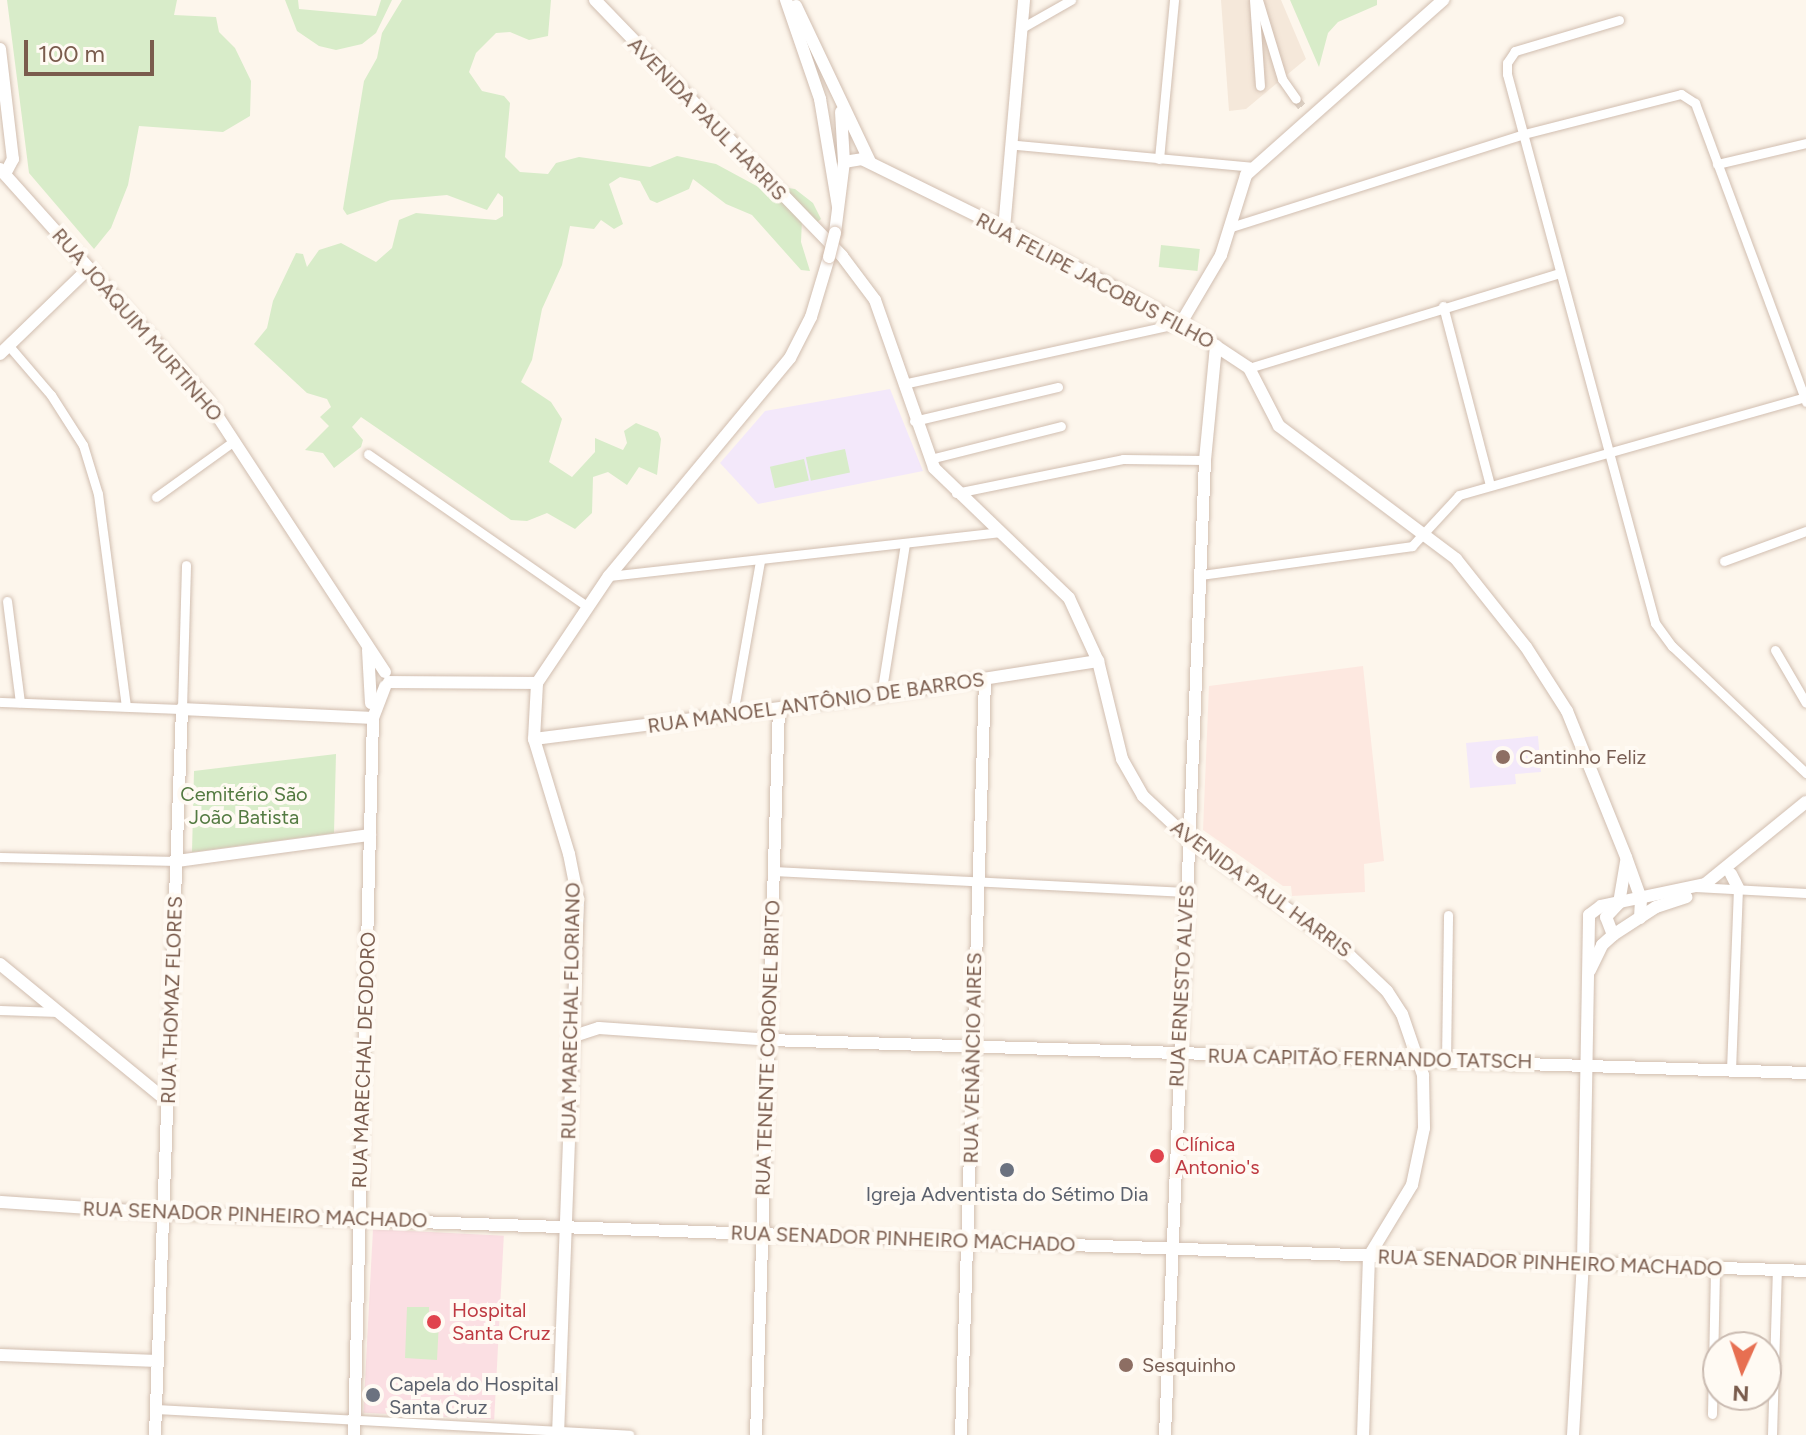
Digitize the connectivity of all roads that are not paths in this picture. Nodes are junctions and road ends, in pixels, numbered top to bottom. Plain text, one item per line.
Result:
1 (595, 0) edge
2 (786, 0) edge
3 (794, 0) edge
4 (1024, 0) edge
5 (1071, 0) edge
6 (1174, 0) edge
7 (1256, 0) edge
8 (1443, 0) edge
9 (1619, 20) dead end
10 (1025, 26) junction
11 (809, 48) junction
12 (0, 49) edge
13 (812, 70) junction
14 (1260, 86) dead end
15 (1296, 99) tunnel mouth
16 (839, 101) junction
17 (843, 132) junction
18 (1524, 134) junction
19 (1806, 143) edge
20 (1016, 145) junction
21 (862, 159) junction
22 (1159, 159) junction
23 (844, 162) junction
24 (1717, 164) junction
25 (1255, 167) junction
26 (878, 170) junction
27 (2, 174) edge
28 (838, 207) junction
29 (1231, 227) junction
30 (1004, 229) junction
31 (88, 269) junction
32 (1560, 273) junction
33 (1443, 306) junction
34 (1181, 323) junction
35 (1216, 346) junction
36 (4, 350) edge
37 (1249, 368) junction
38 (903, 384) junction
39 (1058, 387) dead end
40 (1805, 399) edge
41 (914, 421) junction
42 (1061, 426) dead end
43 (234, 441) junction
44 (1608, 449) junction
45 (368, 454) dead end
46 (930, 459) junction
47 (1205, 460) junction
48 (1490, 485) junction
49 (956, 493) junction
50 (156, 497) dead end
51 (1806, 531) edge
52 (999, 532) junction
53 (1426, 537) junction
54 (905, 544) junction
55 (760, 561) junction
56 (1724, 561) dead end
57 (186, 565) dead end
58 (1201, 575) junction
59 (609, 576) junction
60 (7, 601) dead end
61 (587, 606) junction
62 (1775, 650) dead end
63 (370, 653) junction
64 (1098, 661) junction
65 (383, 679) junction
66 (985, 681) junction
67 (537, 683) junction
68 (881, 695) junction
69 (0, 702) edge
70 (20, 702) junction
71 (371, 703) junction
72 (1806, 703) edge
73 (126, 706) junction
74 (182, 709) junction
75 (779, 709) junction
76 (733, 714) junction
77 (359, 718) junction
78 (373, 718) junction
79 (534, 739) junction
80 (1806, 773) edge
81 (1806, 802) edge
82 (370, 835) junction
83 (1188, 838) junction
84 (1745, 856) junction
85 (0, 857) edge
86 (1626, 857) junction
87 (177, 861) junction
88 (773, 871) junction
89 (1731, 874) junction
90 (977, 883) junction
91 (1738, 888) junction
92 (1699, 889) junction
93 (1186, 892) junction
94 (1806, 893) edge
95 (1641, 899) junction
96 (1619, 903) junction
97 (1448, 915) dead end
98 (1640, 918) junction
99 (1613, 935) junction
100 (0, 964) edge
101 (1587, 977) junction
102 (0, 1010) edge
103 (58, 1012) junction
104 (572, 1016) junction
105 (599, 1028) junction
106 (571, 1037) junction
107 (769, 1040) junction
108 (974, 1047) junction
109 (1178, 1054) junction
110 (1420, 1061) junction
111 (1446, 1062) junction
112 (1587, 1064) junction
113 (1731, 1070) junction
114 (1806, 1073) edge
115 (168, 1102) junction
116 (0, 1202) edge
117 (163, 1213) junction
118 (360, 1220) junction
119 (567, 1228) junction
120 (763, 1235) junction
121 (968, 1242) junction
122 (1171, 1249) junction
123 (1369, 1256) junction
124 (1583, 1263) junction
125 (1715, 1269) junction
126 (1777, 1270) junction
127 (1806, 1271) edge
128 (0, 1355) edge
129 (158, 1361) junction
130 (156, 1409) junction
131 (1712, 1414) dead end
132 (354, 1419) junction
133 (558, 1433) edge
134 (155, 1435) edge
135 (354, 1435) edge
136 (629, 1435) edge
137 (756, 1435) edge
138 (961, 1435) edge
139 (1165, 1435) edge
140 (1363, 1435) edge
141 (1573, 1435) edge
142 (1772, 1435) edge

1 - 38 main road, AVENIDA PAUL HARRIS
2 - 11 main road
3 - 11 main road
4 - 10 main road
5 - 10 street
6 - 22 street
7 - 14 street
7 - 15 street
8 - 25 main road
9 - 18 street
10 - 20 main road
11 - 13 main road
11 - 16 main road
12 - 27 main road
13 - 17 main road
13 - 28 main road
16 - 17 main road, RUA MARECHAL FLORIANO
16 - 26 main road
17 - 21 main road
17 - 23 main road, RUA MARECHAL FLORIANO
18 - 24 street
18 - 29 street
18 - 32 street
19 - 24 street
20 - 22 street
20 - 30 main road
21 - 23 main road
21 - 26 main road, RUA FELIPE JACOBUS FILHO
22 - 25 street
23 - 28 main road, RUA MARECHAL FLORIANO
24 - 40 street
25 - 29 main road
26 - 30 main road, RUA FELIPE JACOBUS FILHO
27 - 31 main road, RUA JOAQUIM MURTINHO
28 - 59 main road, RUA MARECHAL FLORIANO, bridge
29 - 34 main road
30 - 34 main road, RUA FELIPE JACOBUS FILHO
31 - 36 main road
31 - 43 main road, RUA JOAQUIM MURTINHO
32 - 33 street
32 - 44 street
33 - 37 street
33 - 48 street
34 - 35 main road, RUA FELIPE JACOBUS FILHO
34 - 38 street
35 - 37 main road, RUA FELIPE JACOBUS FILHO
35 - 47 main road, RUA ERNESTO ALVES
36 - 73 street
37 - 53 main road, RUA FELIPE JACOBUS FILHO
38 - 41 main road, AVENIDA PAUL HARRIS
39 - 41 street
40 - 44 street
41 - 46 main road, AVENIDA PAUL HARRIS
42 - 46 street
43 - 50 street
43 - 63 main road, RUA JOAQUIM MURTINHO
44 - 48 street
44 - 80 street
45 - 61 street
46 - 49 main road, AVENIDA PAUL HARRIS
47 - 49 street
47 - 58 main road, RUA ERNESTO ALVES
48 - 53 street
49 - 52 main road, AVENIDA PAUL HARRIS
51 - 56 street
52 - 54 street
52 - 64 main road, AVENIDA PAUL HARRIS
53 - 58 street
53 - 86 main road, RUA FELIPE JACOBUS FILHO
54 - 55 street
54 - 68 street
55 - 59 street
55 - 76 street
57 - 74 street, RUA THOMAZ FLORES
58 - 83 main road, RUA ERNESTO ALVES
59 - 61 main road, RUA MARECHAL FLORIANO
60 - 70 street
61 - 67 main road, RUA MARECHAL FLORIANO
62 - 72 street
63 - 65 main road, RUA JOAQUIM MURTINHO
63 - 71 main road, RUA JOAQUIM MURTINHO
64 - 66 main road, RUA MANOEL ANTÔNIO DE BARROS
64 - 83 main road, AVENIDA PAUL HARRIS
65 - 67 main road
65 - 71 main road, RUA JOAQUIM MURTINHO
65 - 78 main road, RUA MARECHAL DEODORO
66 - 68 main road, RUA MANOEL ANTÔNIO DE BARROS
66 - 90 main road, RUA VENÂNCIO AIRES
67 - 79 main road, RUA MARECHAL FLORIANO
68 - 75 main road, RUA MANOEL ANTÔNIO DE BARROS
69 - 70 street
70 - 73 street
71 - 77 main road, RUA JOAQUIM MURTINHO
73 - 74 street
74 - 77 main road
74 - 87 main road, RUA THOMAZ FLORES
75 - 76 main road, RUA MANOEL ANTÔNIO DE BARROS
75 - 88 main road, RUA TENENTE CORONEL BRITO
76 - 79 main road, RUA MANOEL ANTÔNIO DE BARROS
77 - 78 main road
78 - 82 main road, RUA MARECHAL DEODORO
79 - 104 main road, RUA MARECHAL FLORIANO
81 - 84 main road
82 - 87 main road
82 - 118 main road, RUA MARECHAL DEODORO
83 - 93 main road, RUA ERNESTO ALVES
83 - 110 main road, AVENIDA PAUL HARRIS
84 - 89 main road
84 - 92 main road
85 - 87 street
86 - 95 main road, RUA FELIPE JACOBUS FILHO
86 - 96 main road
87 - 115 main road, RUA THOMAZ FLORES
88 - 90 street
88 - 107 main road, RUA TENENTE CORONEL BRITO
89 - 91 main road
89 - 92 main road
90 - 93 street
90 - 108 main road, RUA VENÂNCIO AIRES
91 - 92 street
91 - 94 street
91 - 113 street
92 - 95 main road
92 - 98 main road
93 - 109 main road, RUA ERNESTO ALVES
95 - 96 main road
95 - 98 main road
96 - 99 main road
96 - 101 main road
97 - 111 street
98 - 99 main road
99 - 101 main road
100 - 103 main road
101 - 112 main road
102 - 103 street
103 - 115 main road
104 - 105 main road, RUA CAPITÃO FERNANDO TATSCH
104 - 106 main road, RUA MARECHAL FLORIANO
105 - 106 main road, RUA CAPITÃO FERNANDO TATSCH
105 - 107 main road, RUA CAPITÃO FERNANDO TATSCH
106 - 119 main road, RUA MARECHAL FLORIANO
107 - 108 main road, RUA CAPITÃO FERNANDO TATSCH
107 - 120 main road, RUA TENENTE CORONEL BRITO
108 - 109 main road, RUA CAPITÃO FERNANDO TATSCH
108 - 121 main road, RUA VENÂNCIO AIRES
109 - 110 main road, RUA CAPITÃO FERNANDO TATSCH
109 - 122 main road, RUA ERNESTO ALVES
110 - 111 main road, RUA CAPITÃO FERNANDO TATSCH
110 - 123 main road, AVENIDA PAUL HARRIS
111 - 112 main road, RUA CAPITÃO FERNANDO TATSCH
112 - 113 main road, RUA CAPITÃO FERNANDO TATSCH
112 - 124 main road
113 - 114 main road, RUA CAPITÃO FERNANDO TATSCH
115 - 117 main road, RUA THOMAZ FLORES
116 - 117 main road, RUA SENADOR PINHEIRO MACHADO
117 - 118 main road, RUA SENADOR PINHEIRO MACHADO
117 - 129 main road, RUA THOMAZ FLORES
118 - 119 main road, RUA SENADOR PINHEIRO MACHADO
118 - 132 main road, RUA MARECHAL DEODORO
119 - 120 main road, RUA SENADOR PINHEIRO MACHADO
119 - 133 main road, RUA MARECHAL FLORIANO
120 - 121 main road, RUA SENADOR PINHEIRO MACHADO
120 - 137 main road, RUA TENENTE CORONEL BRITO
121 - 122 main road, RUA SENADOR PINHEIRO MACHADO
121 - 138 main road, RUA VENÂNCIO AIRES
122 - 123 main road, RUA SENADOR PINHEIRO MACHADO
122 - 139 main road, RUA ERNESTO ALVES
123 - 124 main road, RUA SENADOR PINHEIRO MACHADO
123 - 140 main road
124 - 125 main road, RUA SENADOR PINHEIRO MACHADO
124 - 141 main road
125 - 126 main road, RUA SENADOR PINHEIRO MACHADO
125 - 131 street
126 - 127 main road, RUA SENADOR PINHEIRO MACHADO
126 - 142 street
128 - 129 main road
129 - 130 main road, RUA THOMAZ FLORES
130 - 132 street
130 - 134 main road, RUA THOMAZ FLORES
132 - 133 street
132 - 135 main road, RUA MARECHAL DEODORO
133 - 136 street

